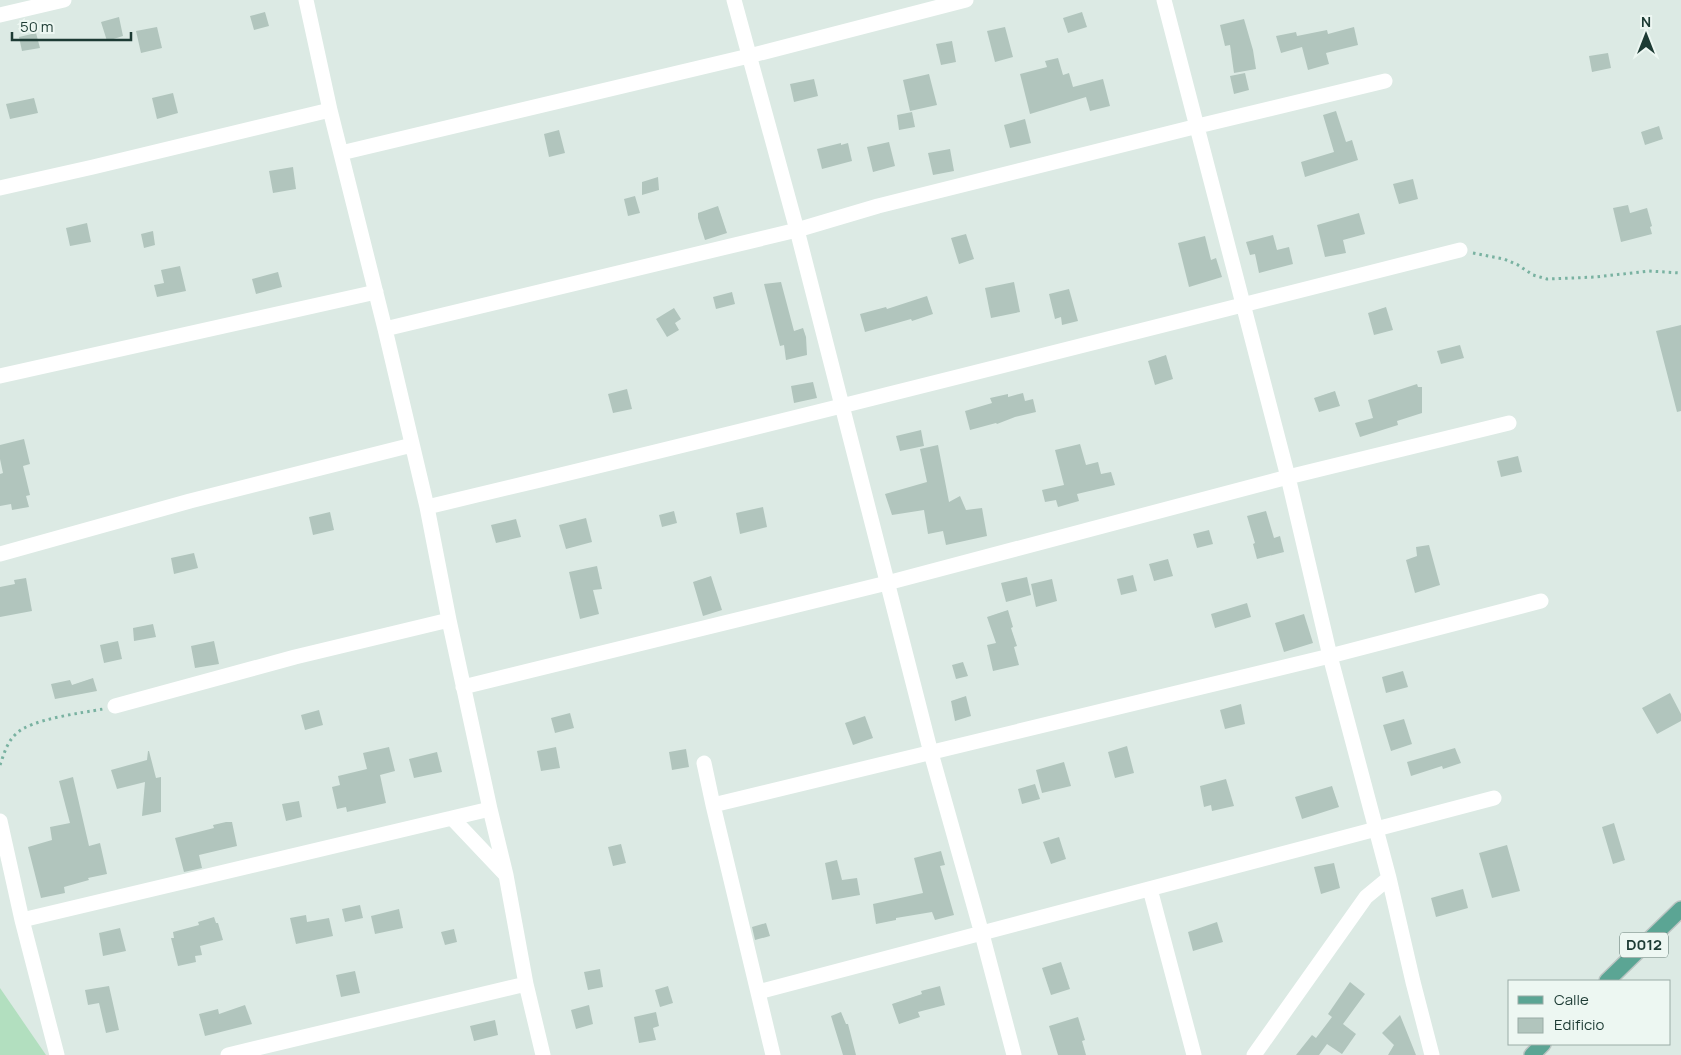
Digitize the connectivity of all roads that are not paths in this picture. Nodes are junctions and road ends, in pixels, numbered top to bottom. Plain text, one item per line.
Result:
1 (64, 0) edge
2 (306, 0) edge
3 (734, 0) edge
4 (966, 0) edge
5 (1164, 0) edge
6 (0, 15) edge
7 (749, 56) junction
8 (1385, 81) dead end
9 (330, 110) junction
10 (1198, 126) junction
11 (341, 153) junction
12 (0, 188) edge
13 (797, 230) junction
14 (1460, 250) road end
15 (376, 292) junction
16 (1243, 304) junction
17 (385, 329) junction
18 (0, 376) edge
19 (842, 406) junction
20 (1509, 423) dead end
21 (412, 445) junction
22 (1288, 477) junction
23 (427, 508) junction
24 (0, 554) edge
25 (887, 583) junction
26 (1541, 601) dead end
27 (449, 620) junction
28 (1330, 656) junction
29 (464, 687) junction
30 (115, 706) road end
31 (931, 753) junction
32 (704, 763) dead end
33 (1494, 798) dead end
34 (713, 805) junction
35 (490, 809) junction
36 (452, 818) junction
37 (0, 821) edge
38 (1375, 830) junction
39 (506, 875) junction
40 (1389, 878) junction
41 (1150, 889) junction
42 (1681, 909) edge
43 (22, 920) junction
44 (982, 934) junction
45 (1608, 980) edge
46 (526, 984) junction
47 (758, 992) junction
48 (1542, 1045) edge
49 (57, 1055) edge
50 (228, 1055) edge
51 (543, 1055) edge
52 (773, 1055) edge
53 (1014, 1055) edge
54 (1194, 1055) edge
55 (1254, 1055) edge
56 (1432, 1055) edge
57 (1532, 1055) edge

1 - 6 street
2 - 9 street
3 - 7 street
4 - 7 street
5 - 10 street
7 - 11 street
7 - 13 street
8 - 10 street
9 - 11 street
9 - 12 street
10 - 13 street
10 - 16 street
11 - 15 street
13 - 17 street
13 - 19 street
14 - 16 street
15 - 17 street
15 - 18 street
16 - 19 street
16 - 22 street
17 - 21 street
19 - 23 street
19 - 25 street
20 - 22 street
21 - 23 street
21 - 24 street
22 - 25 street
22 - 28 street
23 - 27 street
25 - 29 street
25 - 31 street
26 - 28 street
27 - 29 street
27 - 30 street
28 - 31 street
28 - 38 street
29 - 35 street
31 - 34 street
31 - 44 street
32 - 34 street
33 - 38 street
34 - 47 street
35 - 36 street
35 - 39 street
36 - 39 street
36 - 43 street
37 - 43 street
38 - 40 street
38 - 41 street
39 - 46 street
40 - 55 street
40 - 56 street
41 - 44 street
41 - 54 street
42 - 45 main road, D012
43 - 49 street
44 - 47 street
44 - 53 street
46 - 50 street
46 - 51 street
47 - 52 street
48 - 57 main road

